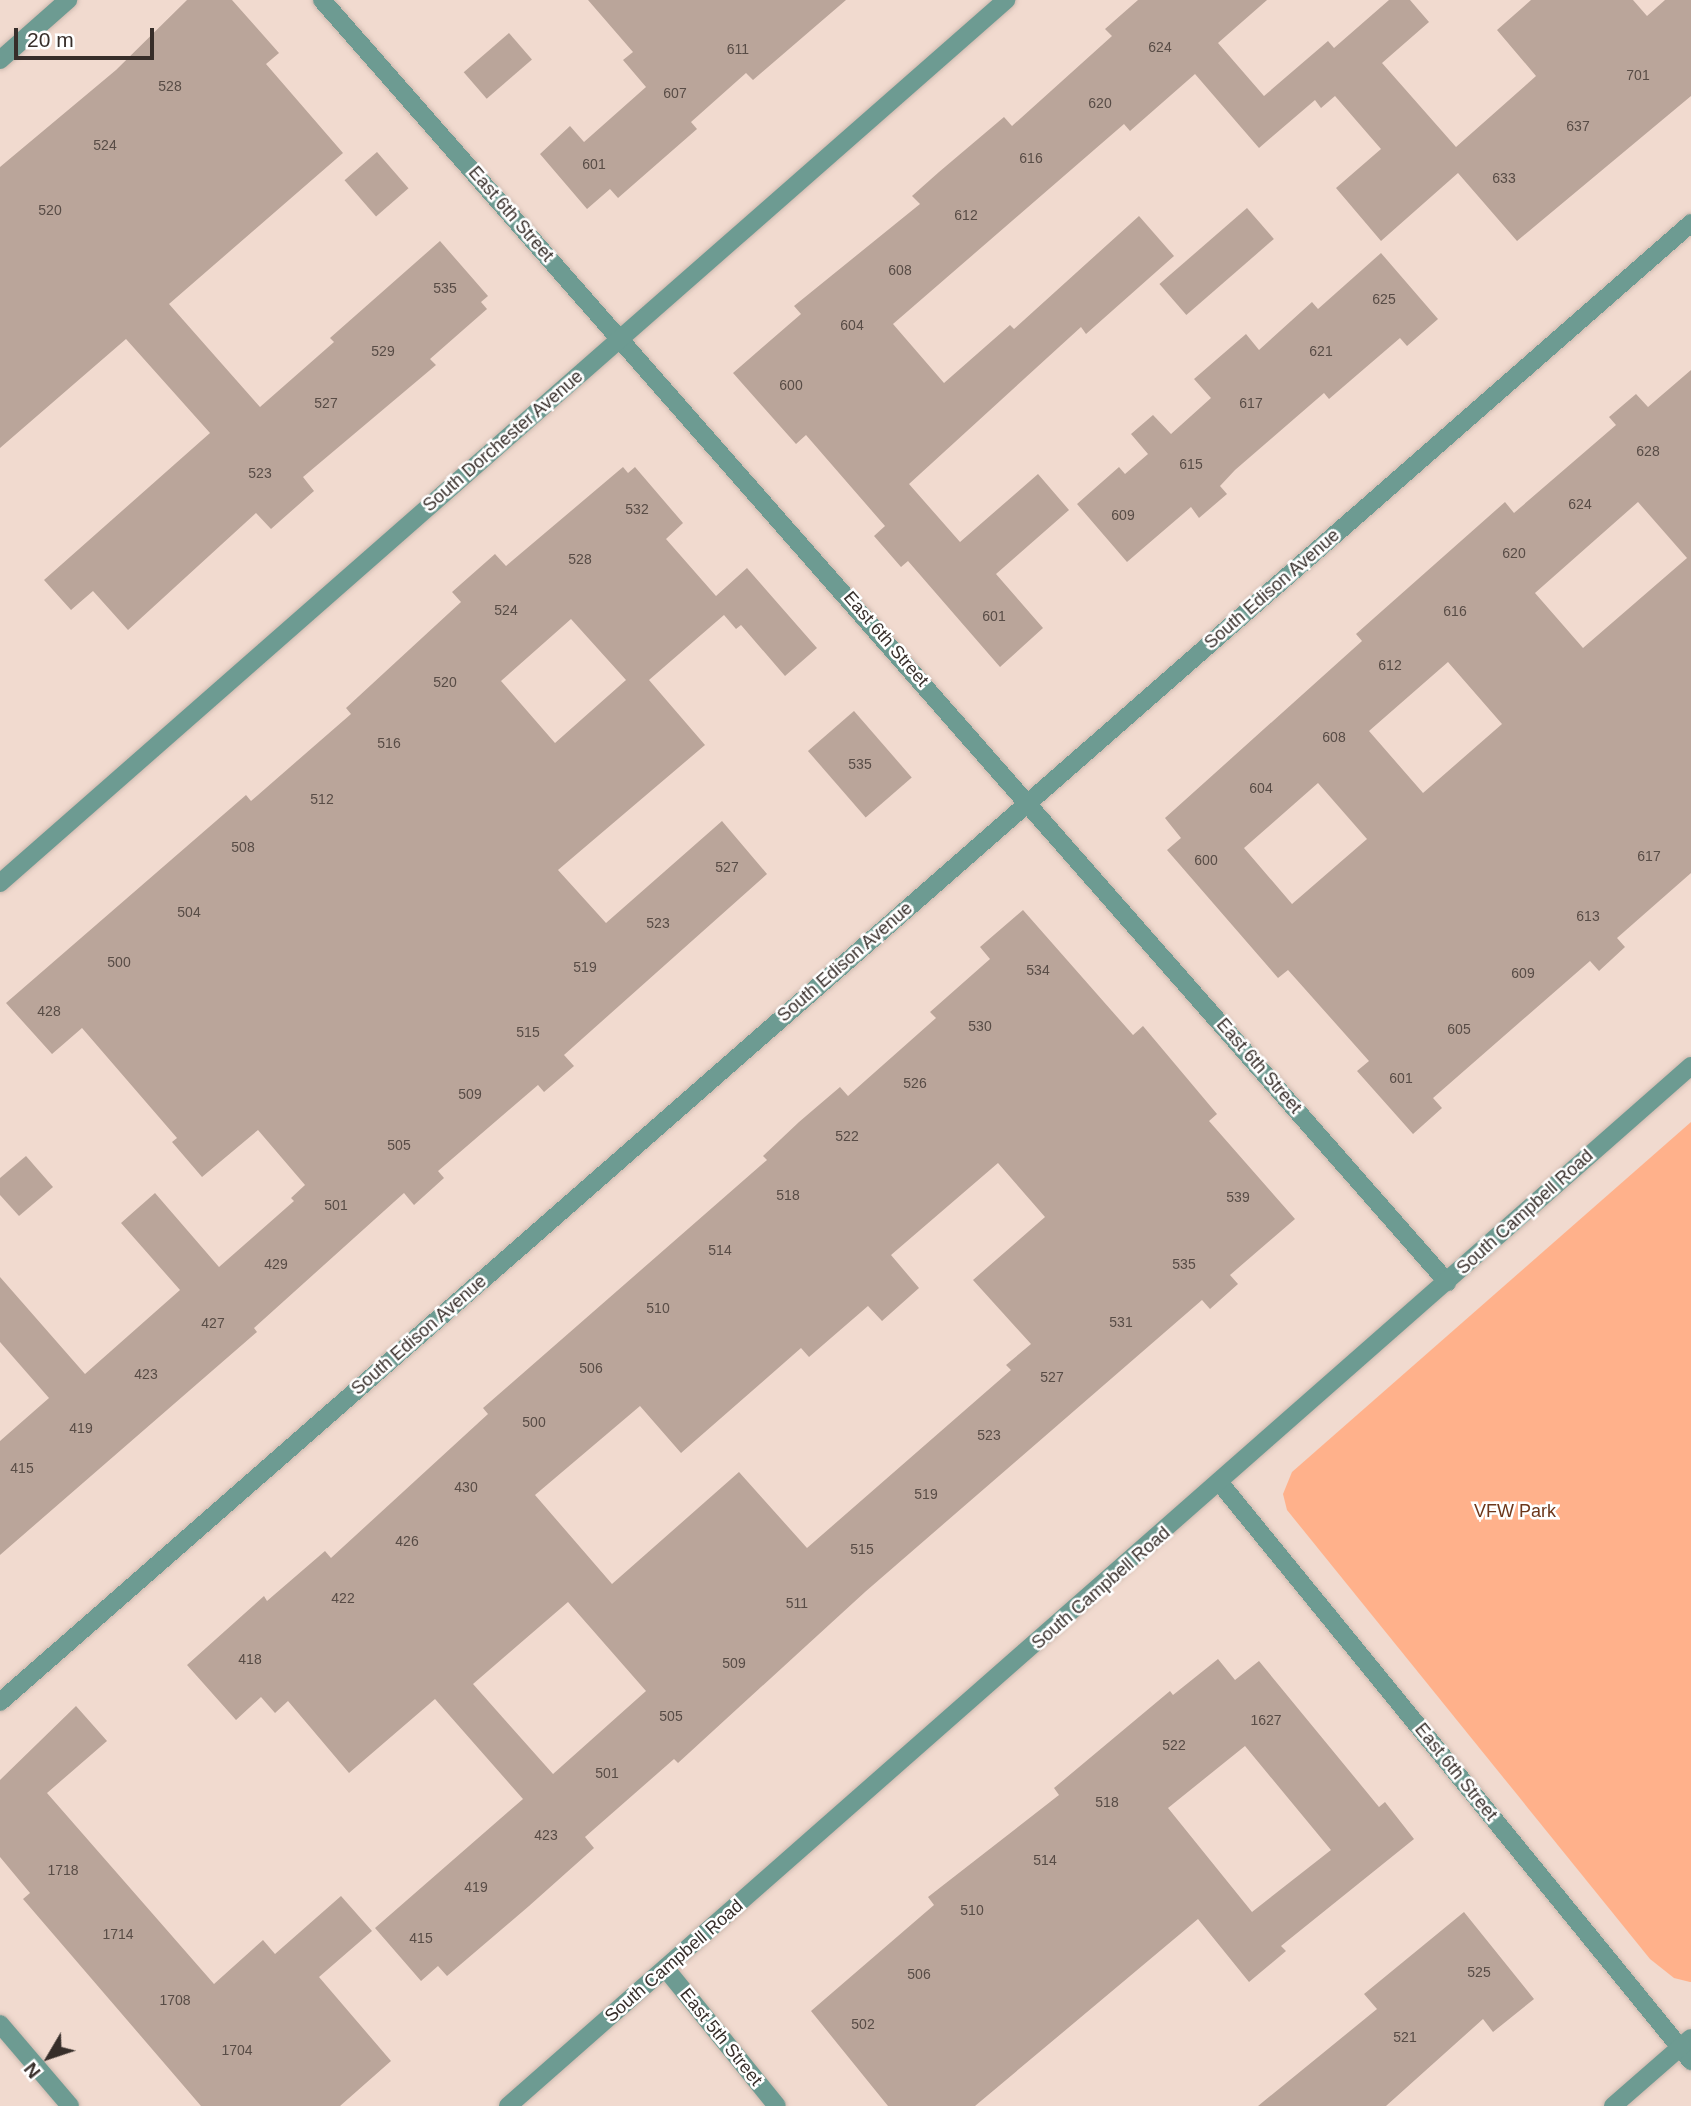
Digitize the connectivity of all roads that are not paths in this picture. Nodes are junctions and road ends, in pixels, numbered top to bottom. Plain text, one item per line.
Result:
1 (68, 0) edge
2 (322, 0) edge
3 (1006, 0) edge
4 (0, 60) edge
5 (1691, 223) edge
6 (620, 339) junction
7 (1029, 802) junction
8 (0, 883) edge
9 (1691, 1066) edge
10 (1447, 1282) junction
11 (1220, 1483) junction
12 (0, 1702) edge
13 (666, 1969) junction
14 (0, 2024) edge
15 (1687, 2049) edge
16 (70, 2106) edge
17 (508, 2106) edge
18 (777, 2106) edge
19 (1613, 2106) edge

1 - 4 street
2 - 6 street, East 6th Street
3 - 6 street, South Dorchester Avenue
5 - 7 street, South Edison Avenue
6 - 7 street, East 6th Street
6 - 8 street, South Dorchester Avenue
7 - 10 street, East 6th Street
7 - 12 street, South Edison Avenue
9 - 10 street, South Campbell Road
10 - 11 street, South Campbell Road
11 - 13 street, South Campbell Road
11 - 15 street, East 6th Street
13 - 17 street, South Campbell Road
13 - 18 street, East 5th Street
14 - 16 street
15 - 19 street

